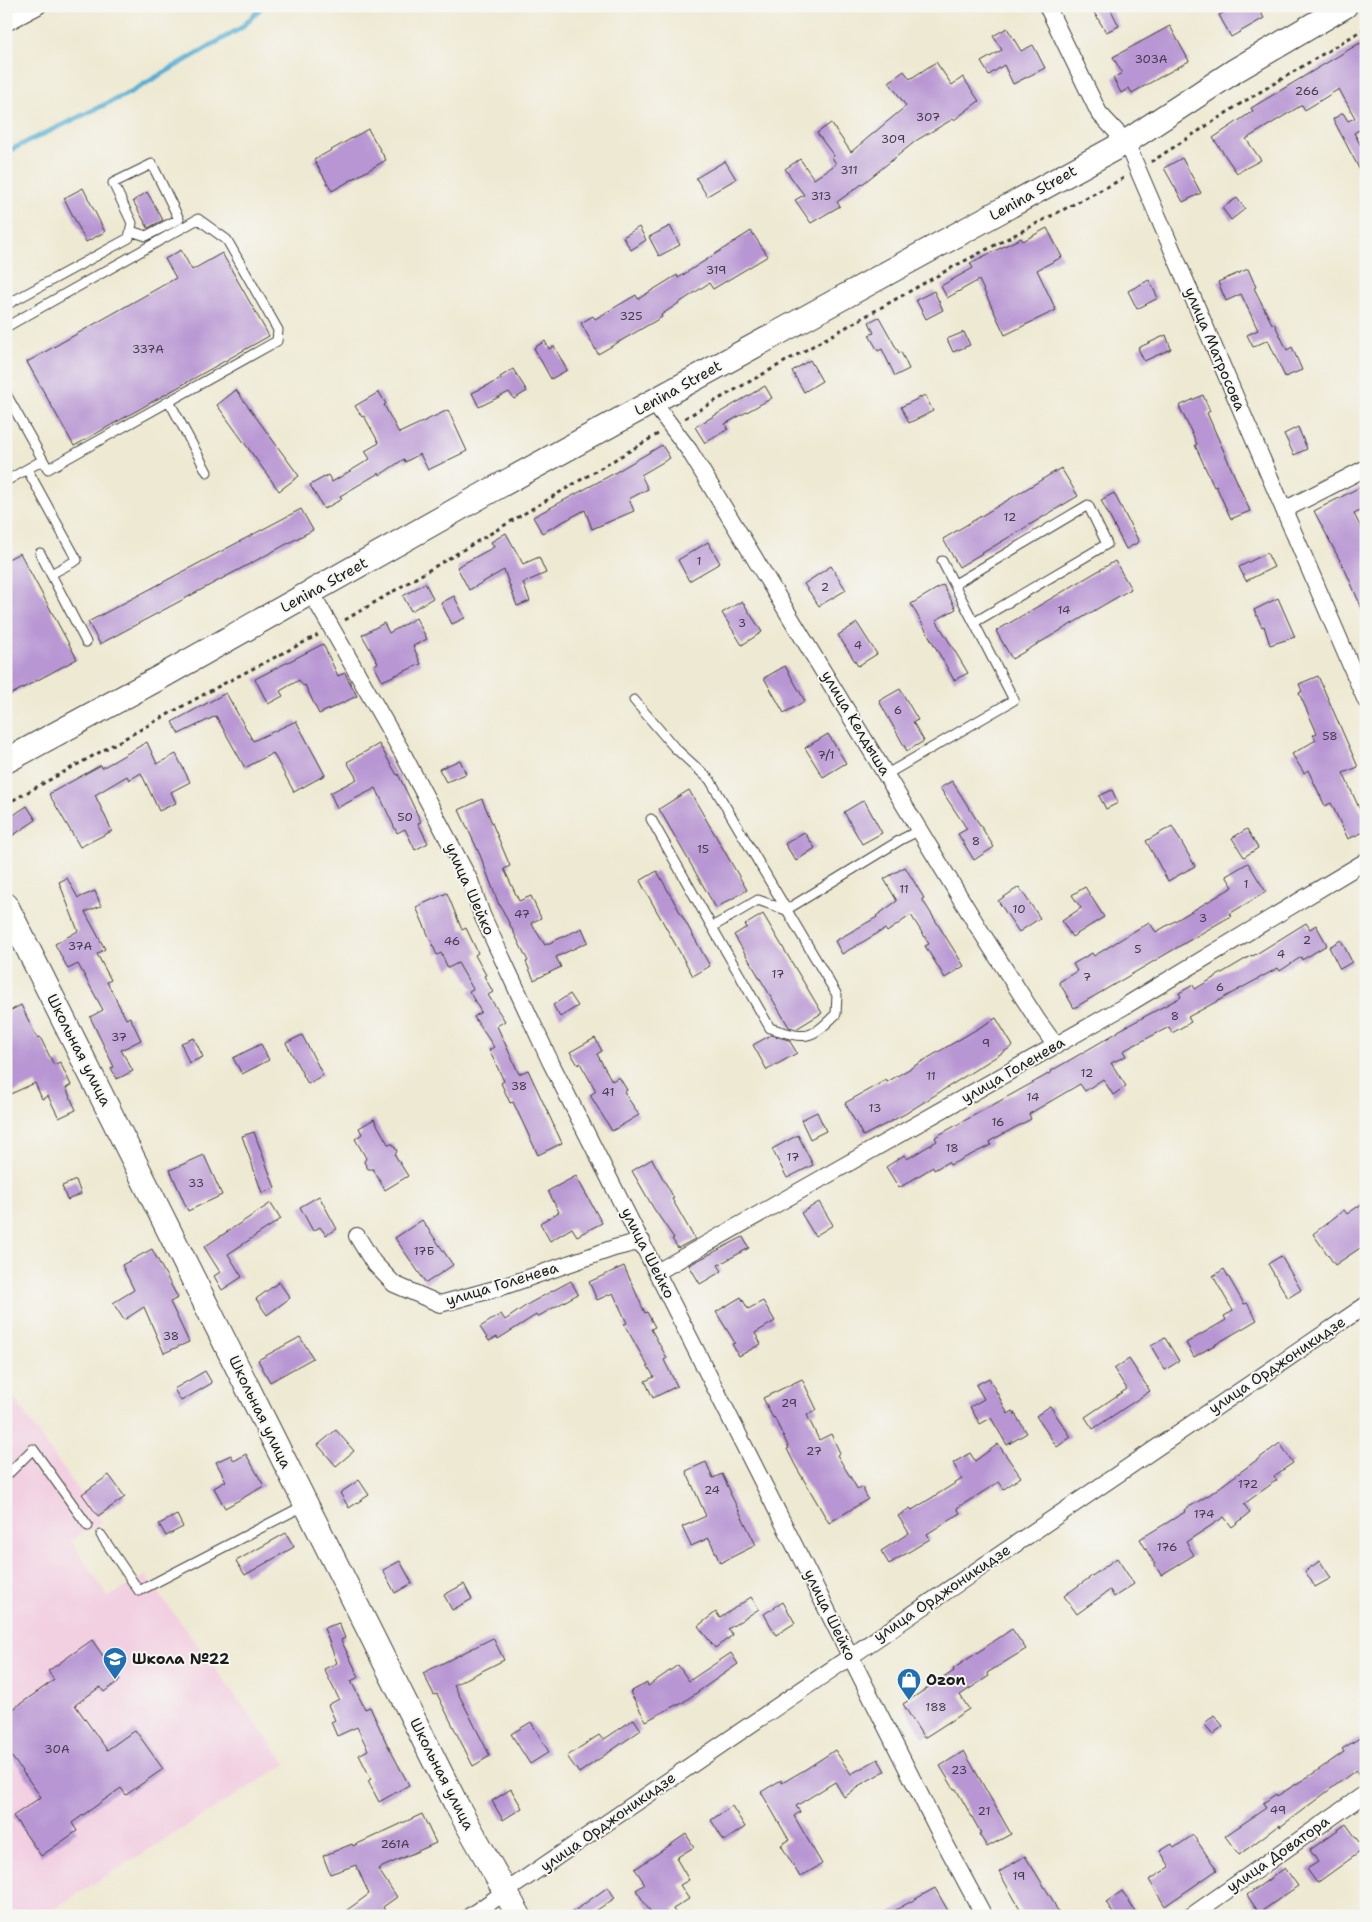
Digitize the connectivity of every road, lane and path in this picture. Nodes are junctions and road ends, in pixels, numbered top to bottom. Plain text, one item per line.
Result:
1 (38, 6) edge
2 (1048, 6) edge
3 (1345, 6) edge
4 (6, 23) edge
5 (1126, 142) junction
6 (131, 231) junction
7 (6, 304) edge
8 (6, 327) edge
9 (6, 394) edge
10 (169, 401) junction
11 (654, 402) junction
12 (43, 460) junction
13 (1366, 468) edge
14 (27, 470) junction
15 (207, 472) dead end
16 (6, 481) edge
17 (1284, 510) junction
18 (40, 553) dead end
19 (942, 561) dead end
20 (51, 574) junction
21 (955, 584) junction
22 (311, 592) junction
23 (975, 622) junction
24 (86, 642) dead end
25 (634, 700) dead end
26 (1366, 701) edge
27 (6, 762) edge
28 (886, 774) junction
29 (651, 819) dead end
30 (920, 830) junction
31 (1366, 861) edge
32 (6, 905) edge
33 (786, 910) junction
34 (712, 927) junction
35 (1056, 1046) junction
36 (357, 1236) dead end
37 (642, 1241) junction
38 (657, 1272) junction
39 (1366, 1305) edge
40 (6, 1476) edge
41 (305, 1505) junction
42 (88, 1526) dead end
43 (101, 1535) dead end
44 (850, 1656) junction
45 (1366, 1793) edge
46 (505, 1892) junction
47 (470, 1916) edge
48 (519, 1916) edge
49 (984, 1916) edge
50 (1191, 1916) edge

1 - 4 street
2 - 5 street, улица Матросова
3 - 5 street, Lenina Street
5 - 11 street, Lenina Street
5 - 17 street, улица Матросова
6 - 6 lane
6 - 7 lane
8 - 10 lane
9 - 12 lane
10 - 12 lane
10 - 15 lane
11 - 22 street, Lenina Street
11 - 28 street, улица Келдыша
12 - 14 lane
13 - 17 street
14 - 16 lane
14 - 20 lane
17 - 26 street, улица Матросова
18 - 20 lane
19 - 21 lane
20 - 24 lane
21 - 23 lane
21 - 23 lane
22 - 27 street, Lenina Street
22 - 37 street, улица Шейко
23 - 28 lane
25 - 33 lane
28 - 30 street, улица Келдыша
29 - 34 lane
30 - 33 lane
30 - 35 street, улица Келдыша
31 - 35 street, улица Голенева
32 - 41 street, Школьная улица
33 - 34 lane
33 - 34 lane
35 - 38 street, улица Голенева
36 - 37 street, улица Голенева
37 - 38 street, улица Шейко
38 - 44 street, улица Шейко
39 - 44 street, улица Орджоникидзе
40 - 42 lane
41 - 43 lane
41 - 46 street, Школьная улица
44 - 46 street, улица Орджоникидзе
44 - 49 street, улица Шейко
45 - 50 street, улица Доватора
46 - 47 street, улица Орджоникидзе
46 - 48 street, Школьная улица

